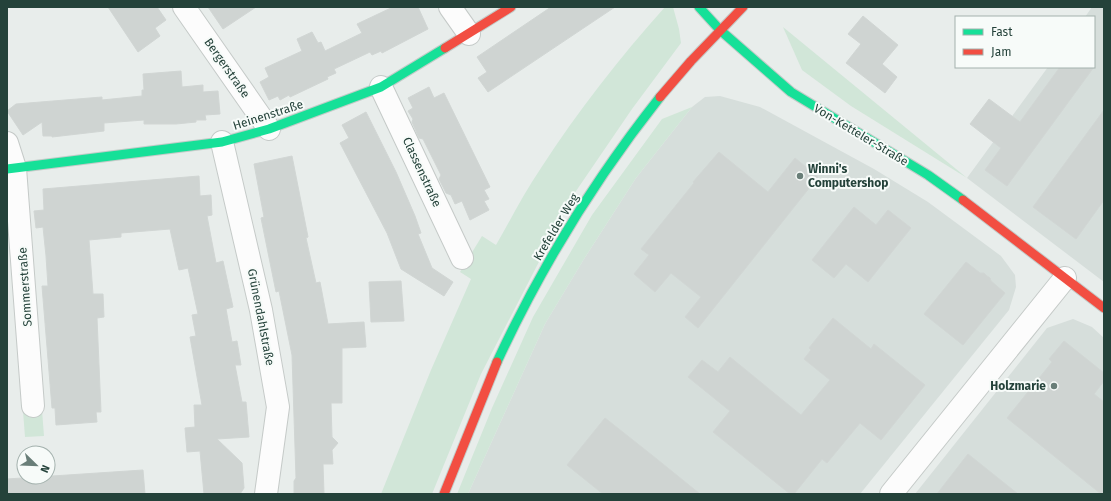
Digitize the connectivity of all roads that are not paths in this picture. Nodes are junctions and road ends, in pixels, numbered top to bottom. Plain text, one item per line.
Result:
1 (184, 7) edge
2 (450, 7) edge
3 (511, 7) edge
4 (699, 7) edge
5 (743, 7) edge
6 (720, 30) junction
7 (469, 34) junction
8 (381, 87) junction
9 (269, 129) junction
10 (7, 142) edge
11 (222, 142) junction
12 (11, 169) edge
13 (462, 258) dead end
14 (1065, 278) junction
15 (1104, 308) edge
16 (32, 406) dead end
17 (266, 494) edge
18 (444, 494) edge
19 (891, 494) edge

1 - 9 street, Bergerstraße
2 - 7 street
3 - 7 street, Heinenstraße
4 - 6 street, Von-Ketteler-Straße
5 - 6 street, Krefelder Weg
6 - 14 street, Von-Ketteler-Straße
6 - 18 street, Krefelder Weg
7 - 8 street, Heinenstraße
8 - 9 street, Heinenstraße
8 - 13 street, Classenstraße
9 - 11 street, Heinenstraße
10 - 12 street, Sommerstraße
11 - 12 street, Heinenstraße
11 - 17 street, Grünendahlstraße
12 - 16 street, Sommerstraße
14 - 15 street, Von-Ketteler-Straße
14 - 19 street

